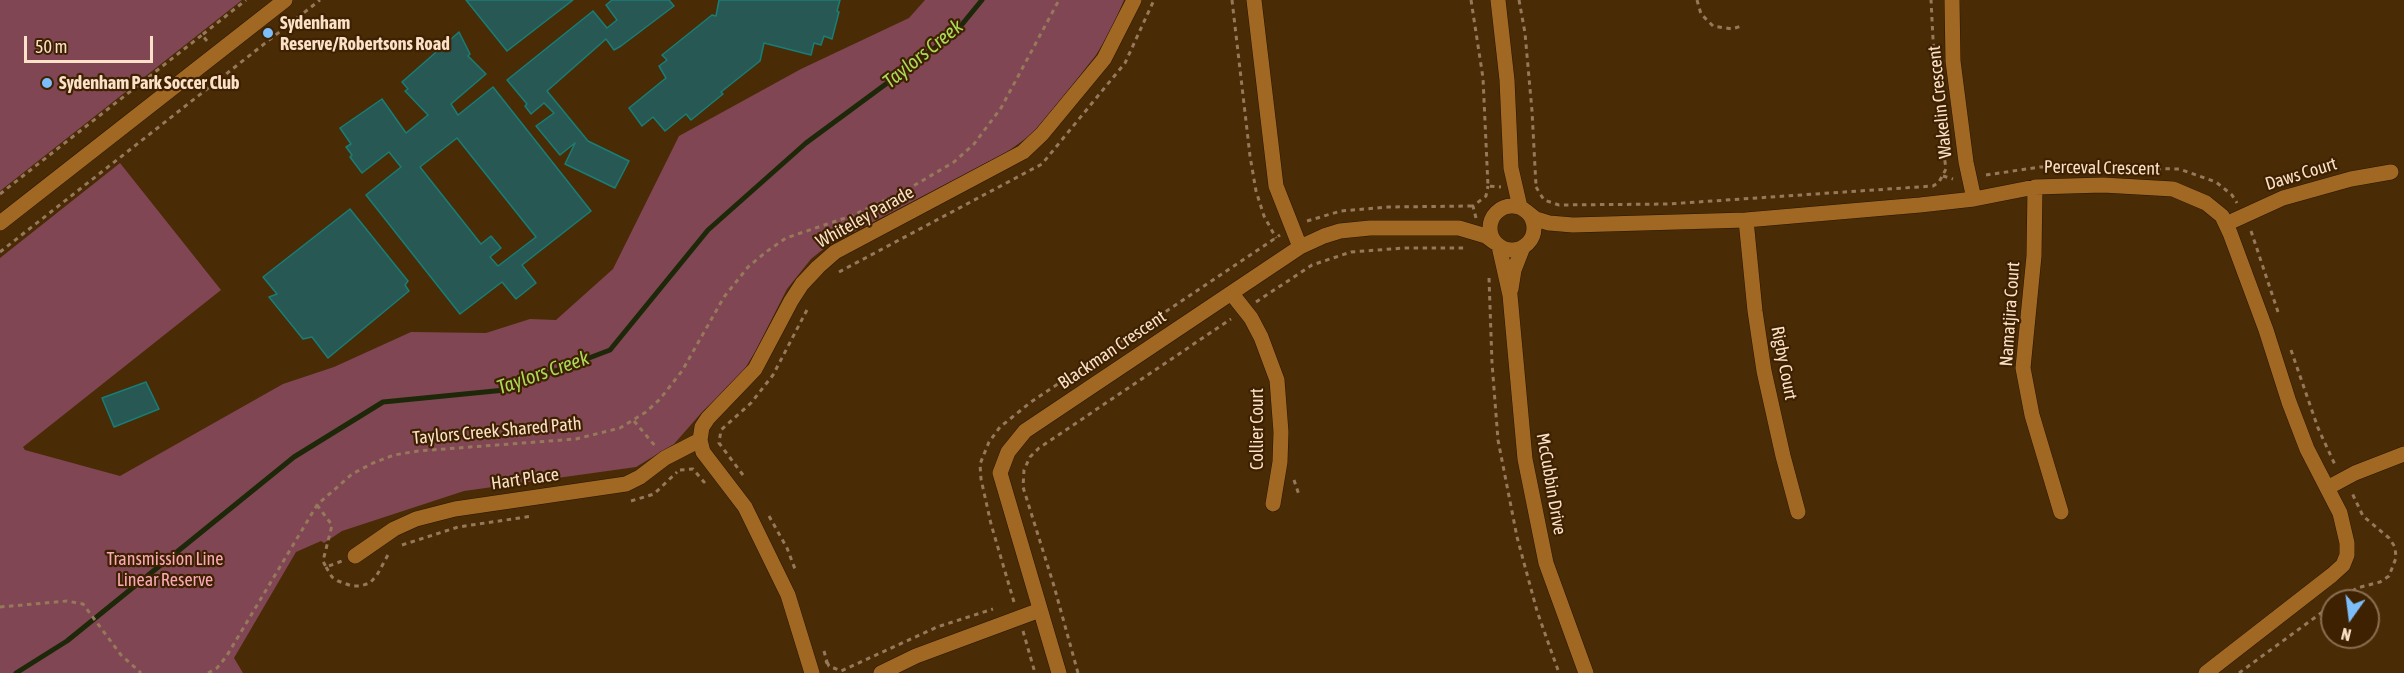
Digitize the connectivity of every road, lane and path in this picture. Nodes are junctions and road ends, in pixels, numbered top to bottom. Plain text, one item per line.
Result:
1 (285, 0) edge
2 (320, 0) edge
3 (1059, 0) edge
4 (1134, 0) edge
5 (1154, 0) edge
6 (1232, 0) edge
7 (1254, 0) edge
8 (1498, 0) edge
9 (1697, 0) edge
10 (1931, 0) edge
11 (1952, 0) edge
12 (1741, 26) dead end
13 (202, 35) dead end
14 (1511, 168) junction
15 (2391, 172) dead end
16 (1943, 176) junction
17 (1969, 178) junction
18 (1536, 187) dead end
19 (2036, 187) junction
20 (0, 194) edge
21 (1974, 198) junction
22 (1473, 206) dead end
23 (1523, 209) junction
24 (1498, 211) junction
25 (2245, 214) junction
26 (1746, 220) junction
27 (0, 223) edge
28 (2226, 224) junction
29 (1573, 225) junction
30 (1292, 228) junction
31 (1459, 228) junction
32 (1276, 238) junction
33 (1496, 244) junction
34 (1526, 245) junction
35 (1300, 247) junction
36 (1472, 248) dead end
37 (0, 252) edge
38 (831, 279) dead end
39 (1232, 294) junction
40 (1510, 295) junction
41 (809, 304) dead end
42 (1245, 309) junction
43 (2279, 315) dead end
44 (2290, 348) dead end
45 (634, 421) junction
46 (700, 440) junction
47 (2404, 454) edge
48 (665, 458) junction
49 (677, 472) dead end
50 (744, 477) dead end
51 (2343, 480) junction
52 (2329, 487) junction
53 (622, 502) dead end
54 (1273, 504) dead end
55 (317, 505) junction
56 (767, 512) dead end
57 (1798, 512) dead end
58 (2061, 512) dead end
59 (540, 514) dead end
60 (399, 546) dead end
61 (390, 552) dead end
62 (355, 555) joint
63 (326, 567) junction
64 (795, 570) dead end
65 (2356, 589) edge
66 (0, 607) edge
67 (1040, 610) junction
68 (2320, 614) edge
69 (1019, 618) junction
70 (821, 642) dead end
71 (217, 668) junction
72 (811, 670) edge
73 (141, 673) edge
74 (208, 673) edge
75 (217, 673) edge
76 (881, 673) edge
77 (1035, 673) edge
78 (1059, 673) edge
79 (1078, 673) edge
80 (1586, 673) edge
81 (2206, 673) edge
82 (2239, 673) edge

1 - 27 street
2 - 37 path
3 - 45 path, Taylors Creek Shared Path
4 - 46 street, Whiteley Parade
5 - 38 path
6 - 32 path
7 - 30 street
8 - 14 street
9 - 12 path
10 - 16 path
11 - 17 street, Wakelin Crescent
13 - 20 path
14 - 23 street
14 - 24 street
15 - 25 street, Daws Court
16 - 17 path
16 - 18 path
17 - 21 street, Wakelin Crescent
17 - 25 path
19 - 21 street, Perceval Crescent
19 - 28 street, Perceval Crescent
19 - 58 street, Namatjira Court
21 - 26 street, Perceval Crescent
22 - 30 path
23 - 24 street
23 - 29 street, Perceval Crescent
23 - 34 street
24 - 31 street, Blackman Crescent
24 - 33 street
25 - 28 street, Daws Court
25 - 43 path
26 - 29 street, Perceval Crescent
26 - 57 street, Rigby Court
28 - 52 street, Perceval Crescent
29 - 34 street, Perceval Crescent
30 - 32 path
30 - 35 street
31 - 33 street, Blackman Crescent
31 - 35 street, Blackman Crescent
32 - 69 path
33 - 34 street
33 - 40 street, McCubbin Drive
34 - 40 street, McCubbin Drive
35 - 39 street, Blackman Crescent
36 - 42 path
39 - 42 street, Collier Court
39 - 67 street, Blackman Crescent
40 - 80 street, McCubbin Drive
41 - 50 path
42 - 54 street, Collier Court
42 - 79 path
44 - 51 path
45 - 48 path
45 - 55 path, Taylors Creek Shared Path
46 - 48 street, Hart Place
46 - 72 street
47 - 51 street
48 - 62 street, Hart Place
49 - 53 path
51 - 52 street
51 - 65 path
52 - 81 street, Perceval Crescent
55 - 63 path
55 - 71 path, Taylors Creek Shared Path
56 - 64 path
59 - 60 path
61 - 63 path
62 - 63 path
66 - 73 path
67 - 69 street
67 - 78 street, Blackman Crescent
68 - 82 path
69 - 76 street
69 - 77 path
70 - 72 path
71 - 74 path, Taylors Creek Shared Path
71 - 75 path

